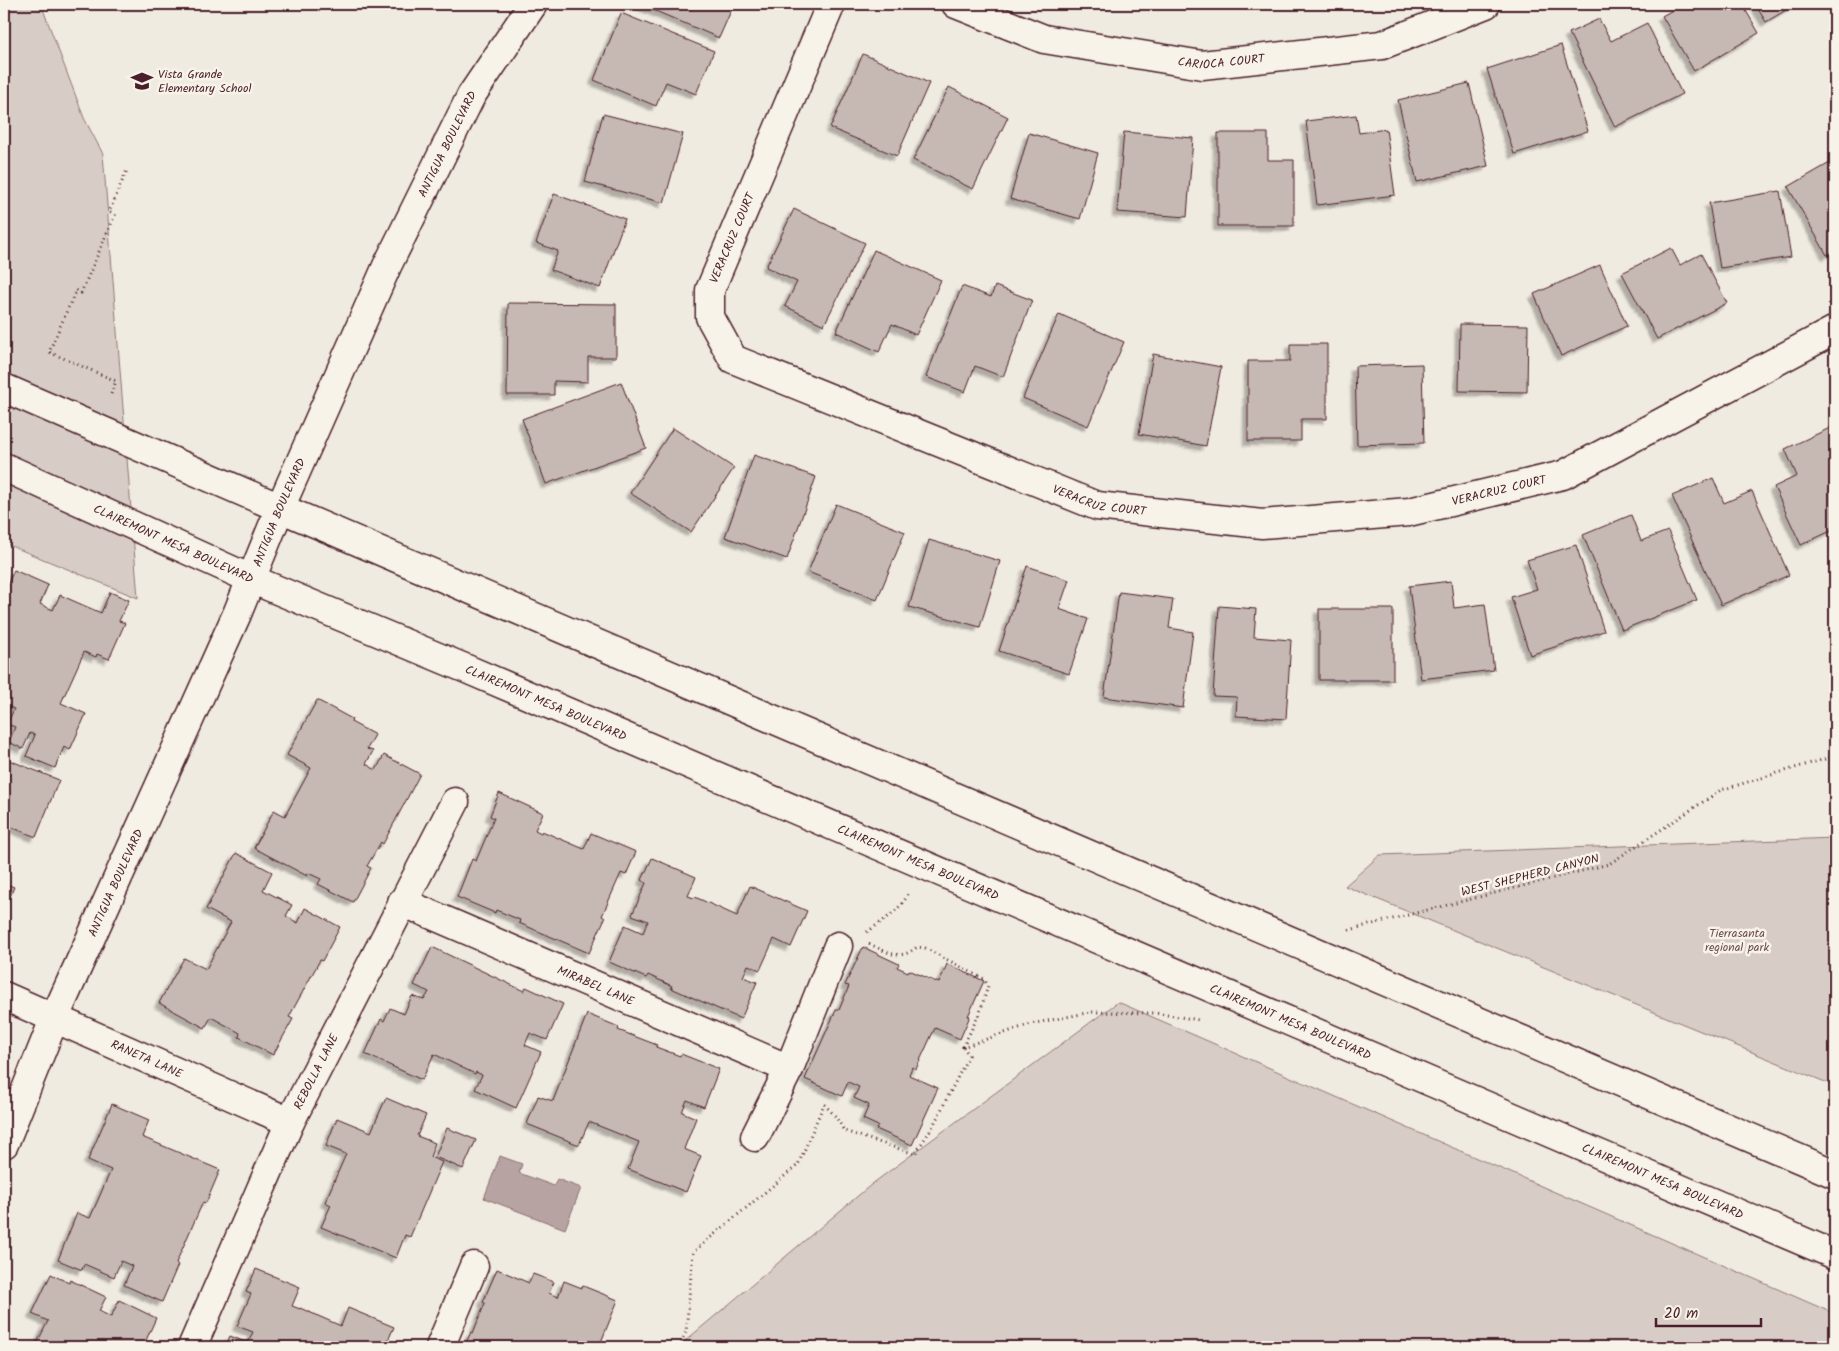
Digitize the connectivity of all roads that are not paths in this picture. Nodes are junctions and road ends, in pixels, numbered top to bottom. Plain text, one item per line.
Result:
1 (533, 4) edge
2 (831, 4) edge
3 (956, 4) edge
4 (1486, 4) edge
5 (1835, 330) edge
6 (4, 388) edge
7 (4, 467) edge
8 (280, 508) junction
9 (251, 579) junction
10 (455, 802) dead end
11 (402, 902) junction
12 (847, 943) road end
13 (4, 996) edge
14 (55, 1017) junction
15 (789, 1069) junction
16 (290, 1122) junction
17 (755, 1138) dead end
18 (4, 1144) edge
19 (1835, 1174) edge
20 (1835, 1255) edge
21 (474, 1266) dead end
22 (192, 1347) edge
23 (440, 1347) edge

1 - 8 street, ANTIGUA BOULEVARD
2 - 5 street, VERACRUZ COURT
3 - 4 street, CARIOCA COURT
6 - 8 street
7 - 9 street, CLAIREMONT MESA BOULEVARD
8 - 9 street, ANTIGUA BOULEVARD
8 - 19 street
9 - 14 street, ANTIGUA BOULEVARD
9 - 20 street, CLAIREMONT MESA BOULEVARD
10 - 11 street, REBOLLA LANE
11 - 15 street, MIRABEL LANE
11 - 16 street, REBOLLA LANE
12 - 15 street
13 - 14 street, RANETA LANE
14 - 16 street, RANETA LANE
14 - 18 street, ANTIGUA BOULEVARD
15 - 17 street
16 - 22 street, REBOLLA LANE
21 - 23 street

